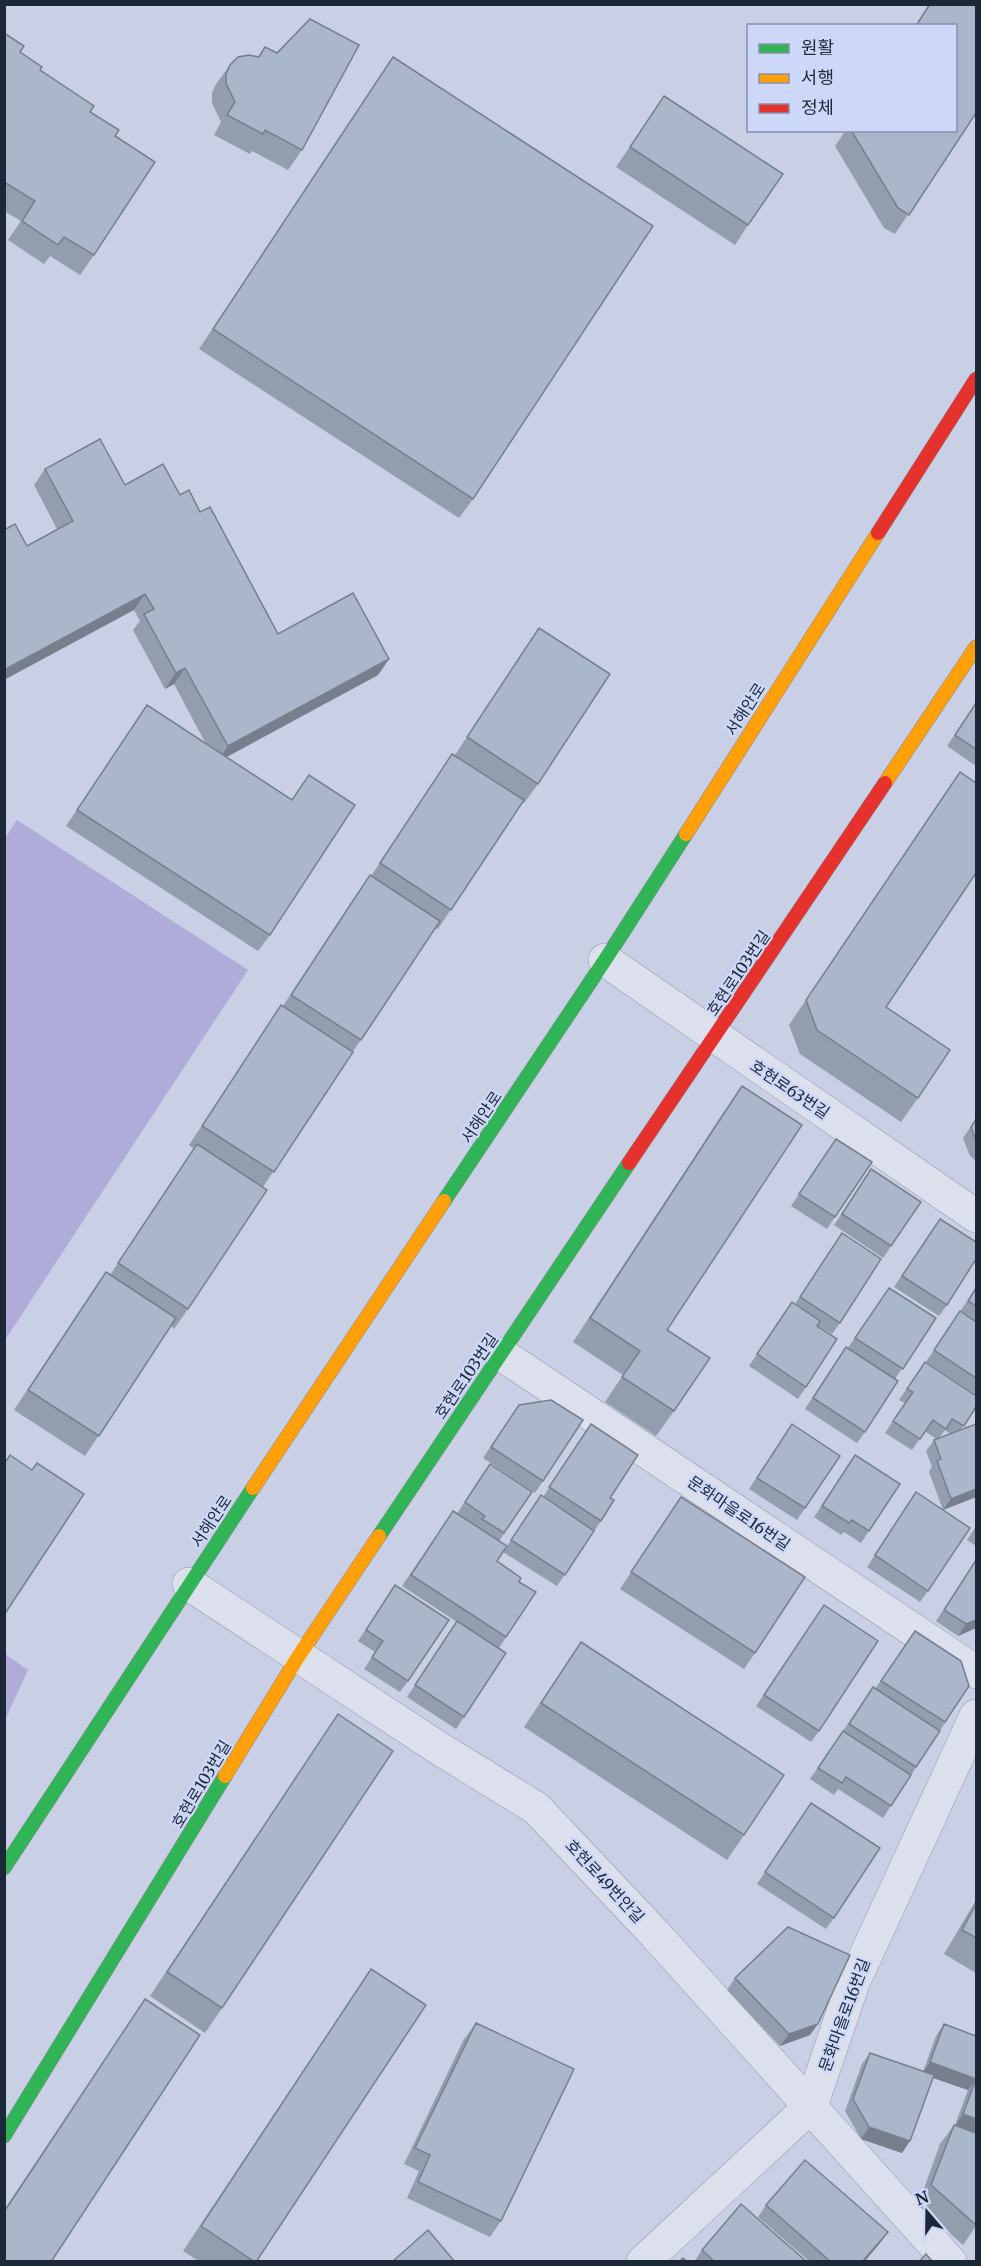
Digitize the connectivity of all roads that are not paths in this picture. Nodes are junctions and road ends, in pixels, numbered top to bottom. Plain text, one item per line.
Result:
1 (976, 379) edge
2 (976, 647) edge
3 (605, 960) junction
4 (714, 1037) junction
5 (976, 1216) edge
6 (501, 1354) junction
7 (189, 1584) junction
8 (298, 1657) junction
9 (976, 1672) edge
10 (976, 1716) edge
11 (4, 1868) edge
12 (811, 2106) junction
13 (4, 2136) edge
14 (643, 2262) edge
15 (950, 2262) edge

1 - 3 street, 서해안로
2 - 4 street, 호현로103번길
3 - 4 street, 호현로63번길
3 - 7 street, 서해안로
4 - 5 street, 호현로63번길
4 - 6 street, 호현로103번길
6 - 8 street, 호현로103번길
6 - 9 street, 문화마을로16번길
7 - 8 street, 호현로49번안길
7 - 11 street, 서해안로
8 - 12 street, 호현로49번안길
8 - 13 street, 호현로103번길
10 - 12 street, 문화마을로16번길
12 - 14 street, 문화마을로16번길
12 - 15 street, 호현로49번안길

